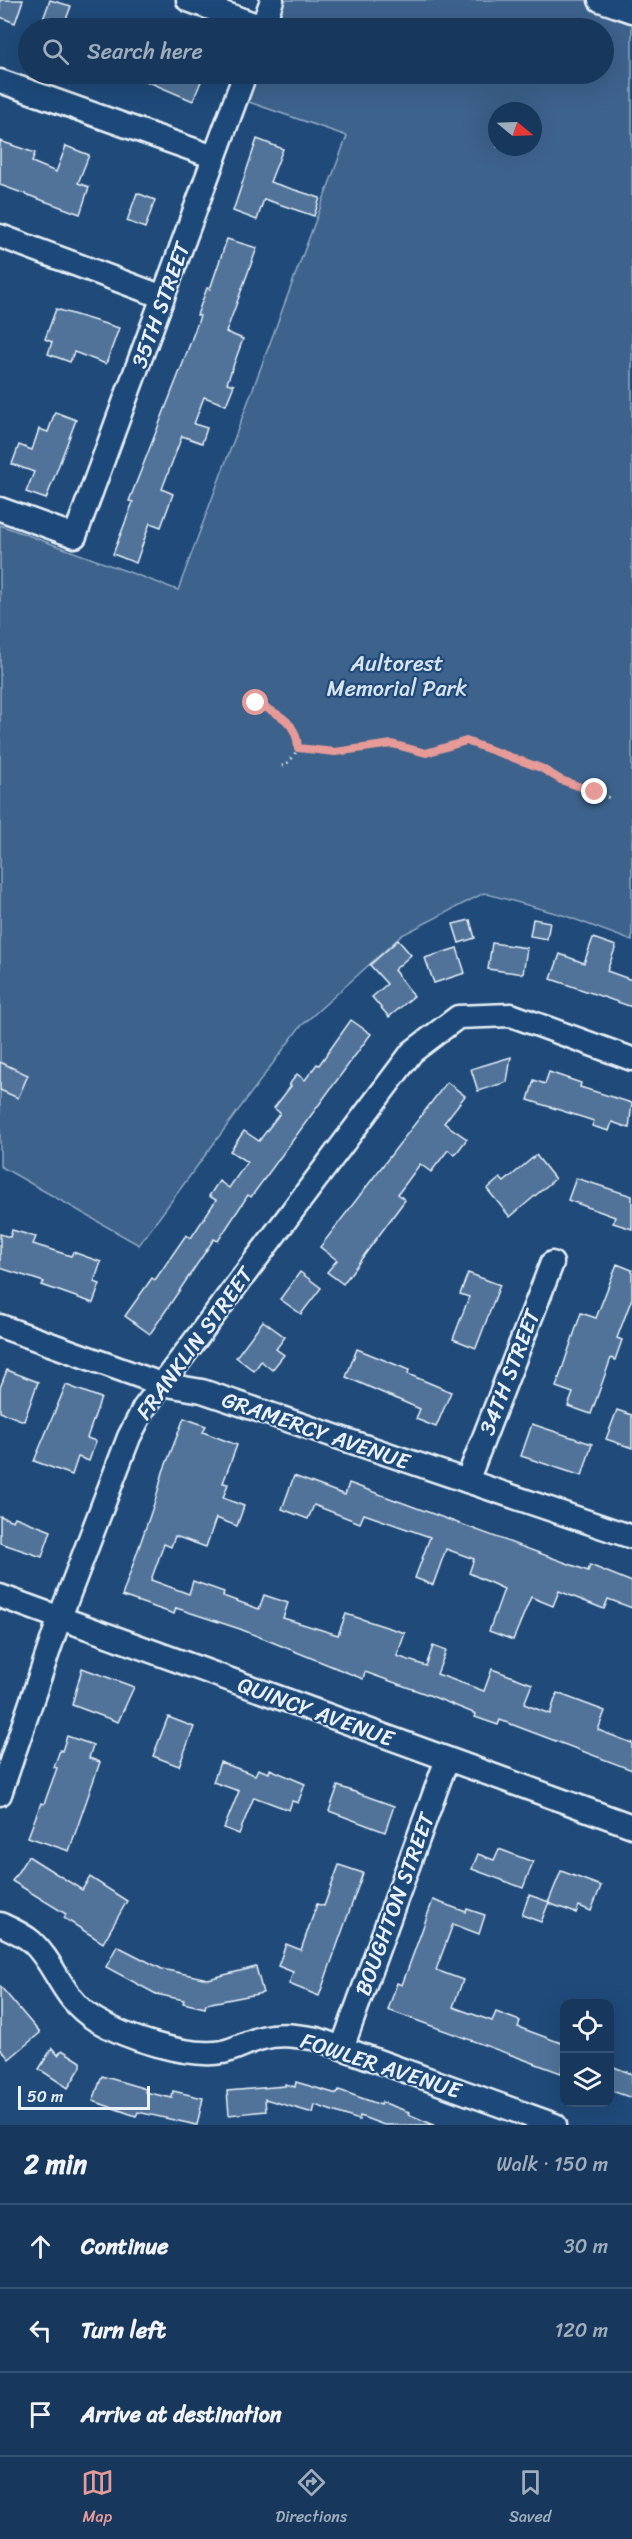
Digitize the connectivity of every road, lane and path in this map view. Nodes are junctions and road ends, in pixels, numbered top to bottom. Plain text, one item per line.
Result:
1 (188, 0) edge
2 (272, 0) edge
3 (600, 0) edge
4 (632, 11) edge
5 (236, 18) edge
6 (266, 18) edge
7 (0, 81) edge
8 (241, 84) edge
9 (214, 157) junction
10 (0, 236) edge
11 (163, 297) junction
12 (0, 509) edge
13 (256, 703) dead end
14 (298, 748) junction
15 (278, 768) dead end
16 (610, 798) dead end
17 (632, 1059) edge
18 (552, 1263) dead end
19 (0, 1326) edge
20 (161, 1384) junction
21 (467, 1481) junction
22 (632, 1537) edge
23 (0, 1596) edge
24 (60, 1617) junction
25 (447, 1759) junction
26 (0, 1794) edge
27 (632, 1826) edge
28 (0, 1924) edge
29 (342, 2048) junction
30 (555, 2125) edge

1 - 5 street
2 - 6 street
3 - 4 street
7 - 9 street
8 - 9 street, 35TH STREET
9 - 11 street, 35TH STREET
10 - 11 street
11 - 12 street, 35TH STREET
13 - 14 path
14 - 15 path
14 - 16 path
17 - 20 street, FRANKLIN STREET
18 - 21 street, 34TH STREET
19 - 20 street, GRAMERCY AVENUE
20 - 21 street, GRAMERCY AVENUE
20 - 24 street, FRANKLIN STREET
21 - 22 street, GRAMERCY AVENUE
23 - 24 street, QUINCY AVENUE
24 - 25 street, QUINCY AVENUE
24 - 26 street, FRANKLIN STREET
25 - 27 street, QUINCY AVENUE
25 - 29 street, BOUGHTON STREET
28 - 29 street, FOWLER AVENUE
29 - 30 street, FOWLER AVENUE

